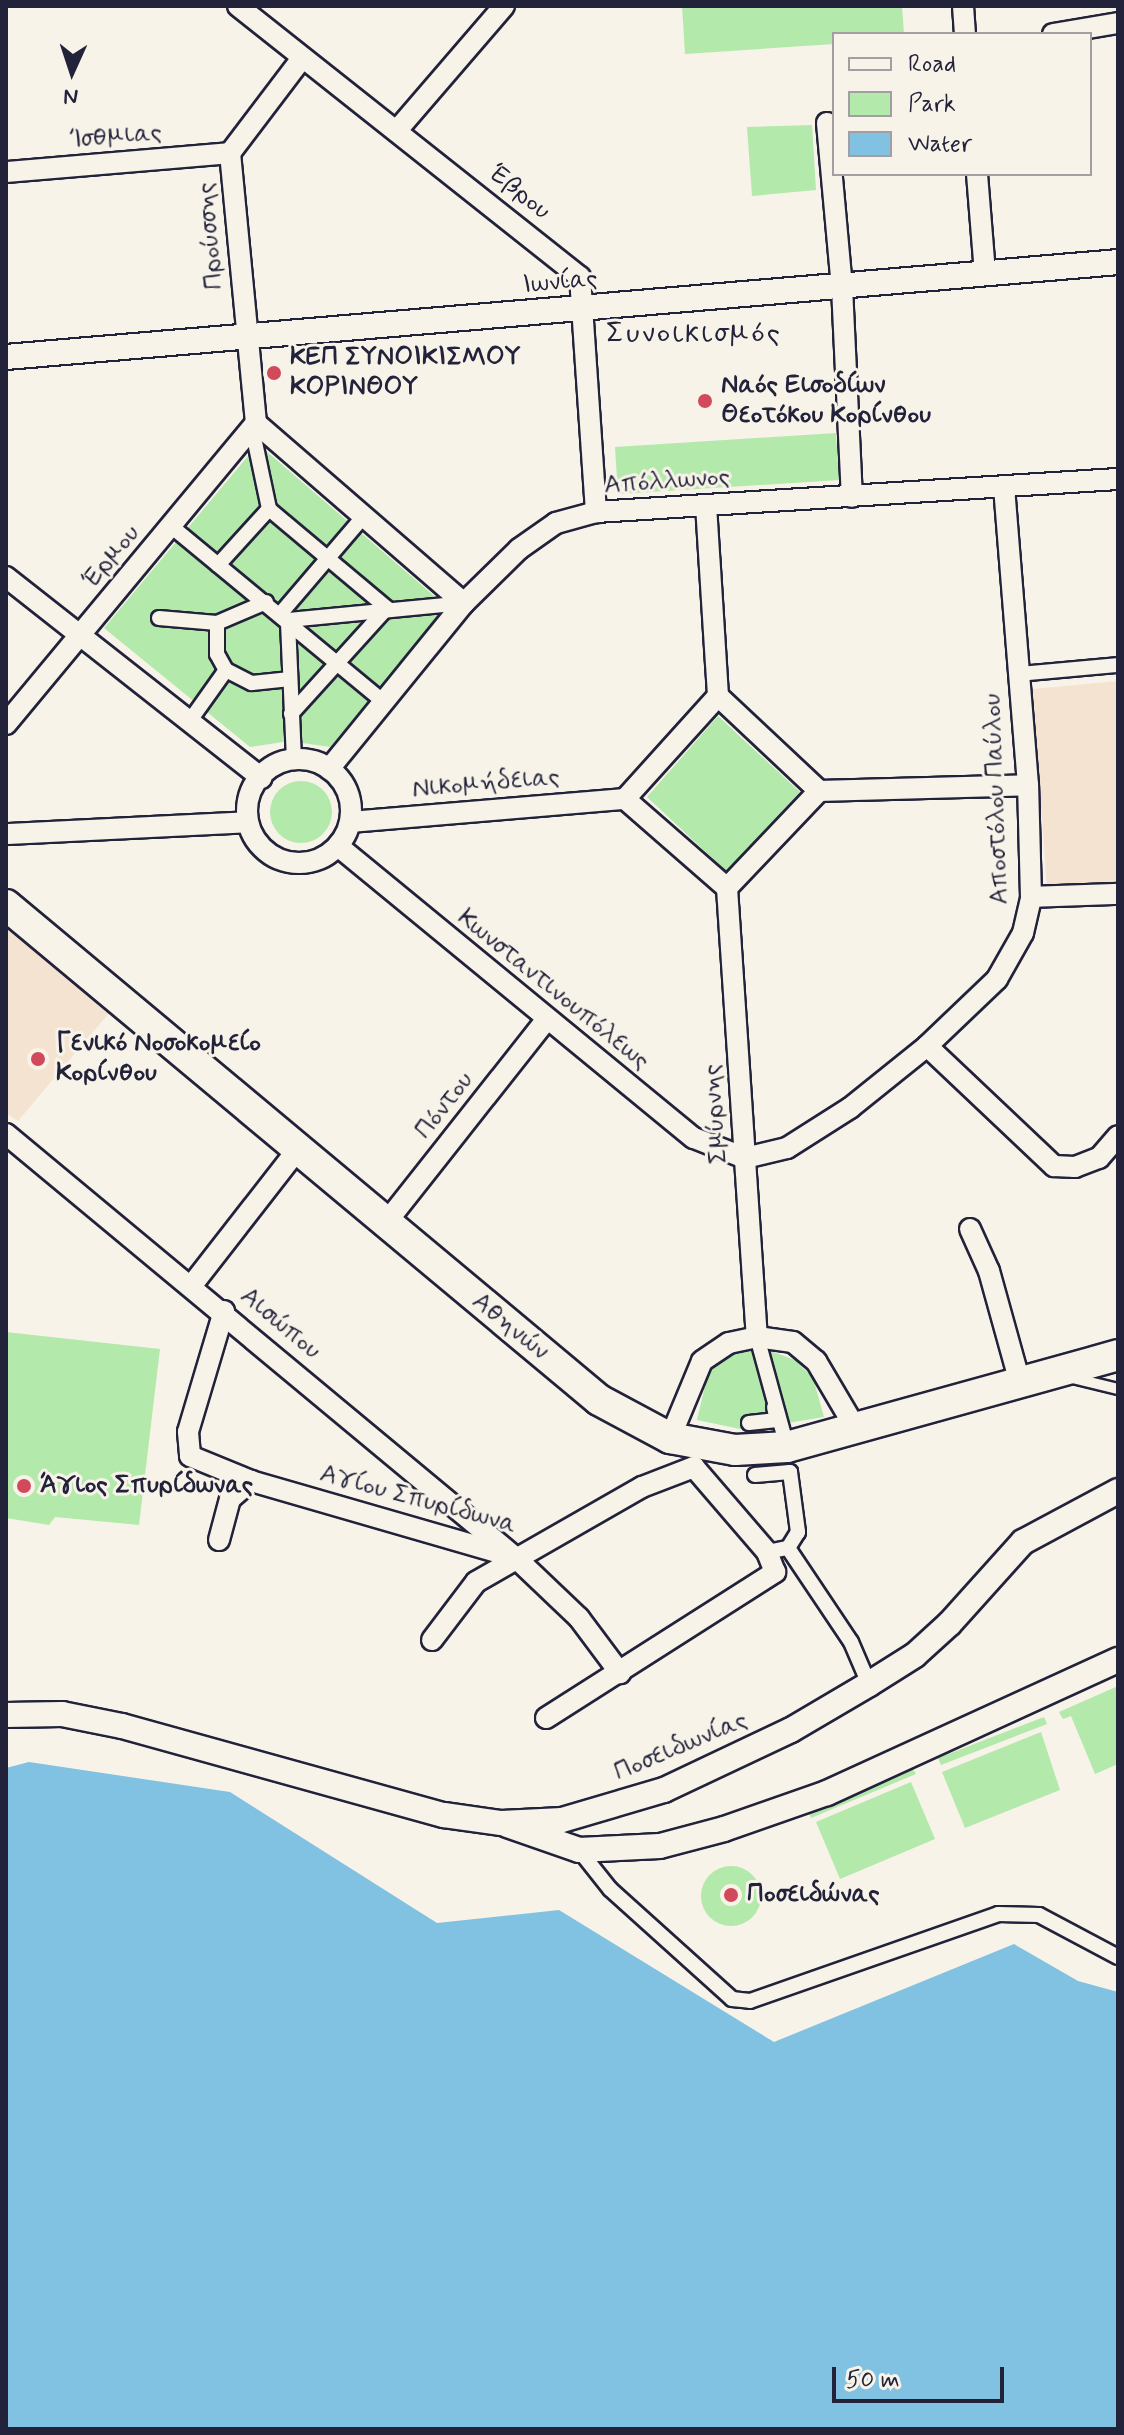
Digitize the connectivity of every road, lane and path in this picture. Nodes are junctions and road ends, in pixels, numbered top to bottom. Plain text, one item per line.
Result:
1 (238, 6) edge
2 (504, 6) edge
3 (963, 6) edge
4 (1118, 23) edge
5 (965, 32) edge
6 (1065, 32) edge
7 (302, 58) junction
8 (827, 123) dead end
9 (399, 128) junction
10 (230, 153) junction
11 (6, 172) edge
12 (977, 176) edge
13 (1118, 262) edge
14 (985, 274) junction
15 (842, 287) junction
16 (585, 309) junction
17 (247, 338) junction
18 (6, 357) edge
19 (254, 426) junction
20 (1118, 479) edge
21 (1004, 489) junction
22 (852, 497) junction
23 (706, 505) junction
24 (269, 509) junction
25 (596, 512) junction
26 (363, 517) junction
27 (171, 526) junction
28 (328, 556) junction
29 (218, 565) junction
30 (6, 577) edge
31 (266, 602) junction
32 (464, 603) junction
33 (387, 608) junction
34 (284, 616) junction
35 (159, 618) dead end
36 (217, 623) junction
37 (80, 636) junction
38 (337, 662) junction
39 (1118, 665) edge
40 (226, 670) junction
41 (1019, 674) junction
42 (288, 679) junction
43 (718, 696) junction
44 (384, 702) junction
45 (291, 714) junction
46 (189, 722) junction
47 (6, 724) edge
48 (294, 760) junction
49 (329, 769) junction
50 (261, 778) junction
51 (1028, 785) junction
52 (819, 791) junction
53 (625, 799) junction
54 (248, 822) junction
55 (350, 822) junction
56 (6, 834) edge
57 (338, 846) junction
58 (727, 888) junction
59 (1118, 894) edge
60 (1031, 897) junction
61 (6, 905) edge
62 (546, 1020) junction
63 (927, 1046) junction
64 (6, 1134) edge
65 (1118, 1136) edge
66 (297, 1150) junction
67 (745, 1158) junction
68 (385, 1224) junction
69 (970, 1229) dead end
70 (192, 1285) junction
71 (224, 1311) junction
72 (757, 1337) junction
73 (1118, 1355) edge
74 (1056, 1373) junction
75 (1020, 1383) junction
76 (1118, 1389) edge
77 (773, 1399) junction
78 (749, 1423) dead end
79 (856, 1429) junction
80 (787, 1447) junction
81 (687, 1451) junction
82 (755, 1475) dead end
83 (251, 1481) junction
84 (1118, 1491) edge
85 (219, 1540) dead end
86 (788, 1548) junction
87 (767, 1552) junction
88 (516, 1558) junction
89 (432, 1640) dead end
90 (1118, 1660) edge
91 (620, 1673) junction
92 (869, 1684) junction
93 (6, 1715) edge
94 (546, 1718) dead end
95 (501, 1823) junction
96 (579, 1850) junction
97 (1118, 1957) edge

1 - 7 street, Έβρου
2 - 9 street
3 - 5 street
4 - 6 street
7 - 9 street, Έβρου
7 - 10 street, Προύσσης
8 - 15 street
9 - 16 street, Έβρου
10 - 11 street, Ίσθμιας
10 - 17 street, Προύσσης
12 - 14 street
13 - 14 street, Ιωνίας
14 - 15 street, Ιωνίας
15 - 16 street, Ιωνίας
15 - 22 street
16 - 17 street, Ιωνίας
16 - 25 street, Έβρου
17 - 18 street, Ιωνίας
17 - 19 street, Προύσσης
19 - 24 street
19 - 26 street
19 - 27 street, Έρμου
20 - 21 street, Απόλλωνος
21 - 22 street, Απόλλωνος
21 - 41 street, Αποστόλου Παύλου
22 - 23 street, Απόλλωνος
23 - 25 street, Απόλλωνος
23 - 43 street
24 - 28 street
24 - 29 street
25 - 32 street, Απόλλωνος
26 - 28 street
26 - 32 street
27 - 29 street
27 - 37 street, Έρμου
28 - 33 street
28 - 34 street
29 - 31 street
30 - 37 street
31 - 34 street
31 - 36 street
32 - 33 street
32 - 44 street, Απόλλωνος
33 - 34 street
33 - 38 street
34 - 38 street
34 - 42 street
35 - 36 street
36 - 40 street
37 - 46 street
37 - 47 street, Έρμου
38 - 44 street
38 - 45 street
39 - 41 street
40 - 42 street
40 - 46 street
41 - 51 street, Αποστόλου Παύλου
42 - 45 street
43 - 52 street
43 - 53 street
44 - 49 street, Απόλλωνος
45 - 48 street
46 - 50 street
48 - 49 street
48 - 50 street
49 - 55 street
50 - 54 street
51 - 52 street
51 - 60 street, Αποστόλου Παύλου
52 - 58 street
53 - 55 street, Νικομήδειας
53 - 58 street
54 - 56 street
54 - 57 street
55 - 57 street
57 - 62 street, Κωνσταντινουπόλεως
58 - 67 street, Σμύρνης
59 - 60 street
60 - 63 street, Αποστόλου Παύλου
61 - 66 main road, Αθηνών
62 - 67 street, Κωνσταντινουπόλεως
62 - 68 street, Πόντου
63 - 65 street
63 - 67 street, Αποστόλου Παύλου
64 - 70 street, Αισώπου
66 - 68 main road, Αθηνών
66 - 70 street
67 - 72 street, Σμύρνης
68 - 81 main road, Αθηνών
69 - 75 street
70 - 71 street, Αισώπου
71 - 83 street, Αγίου Σπυρίδωνα
71 - 88 street, Αισώπου
72 - 77 street
72 - 79 street
72 - 81 street
73 - 74 main road, Αθηνών
74 - 75 main road, Αθηνών
74 - 76 lane
75 - 79 main road, Αθηνών
77 - 78 street
77 - 80 street
79 - 80 main road, Αθηνών
80 - 81 main road, Αθηνών
81 - 87 street
81 - 88 street, Αγίου Σπυρίδωνα
82 - 86 street
83 - 85 street
83 - 88 street, Αγίου Σπυρίδωνα
84 - 92 street, Ποσειδωνίας
86 - 87 street
86 - 92 street
87 - 91 street
88 - 89 street
88 - 91 street, Αισώπου
90 - 96 street
91 - 94 street
92 - 95 street, Ποσειδωνίας
93 - 95 street, Ποσειδωνίας
95 - 96 street
96 - 97 street

